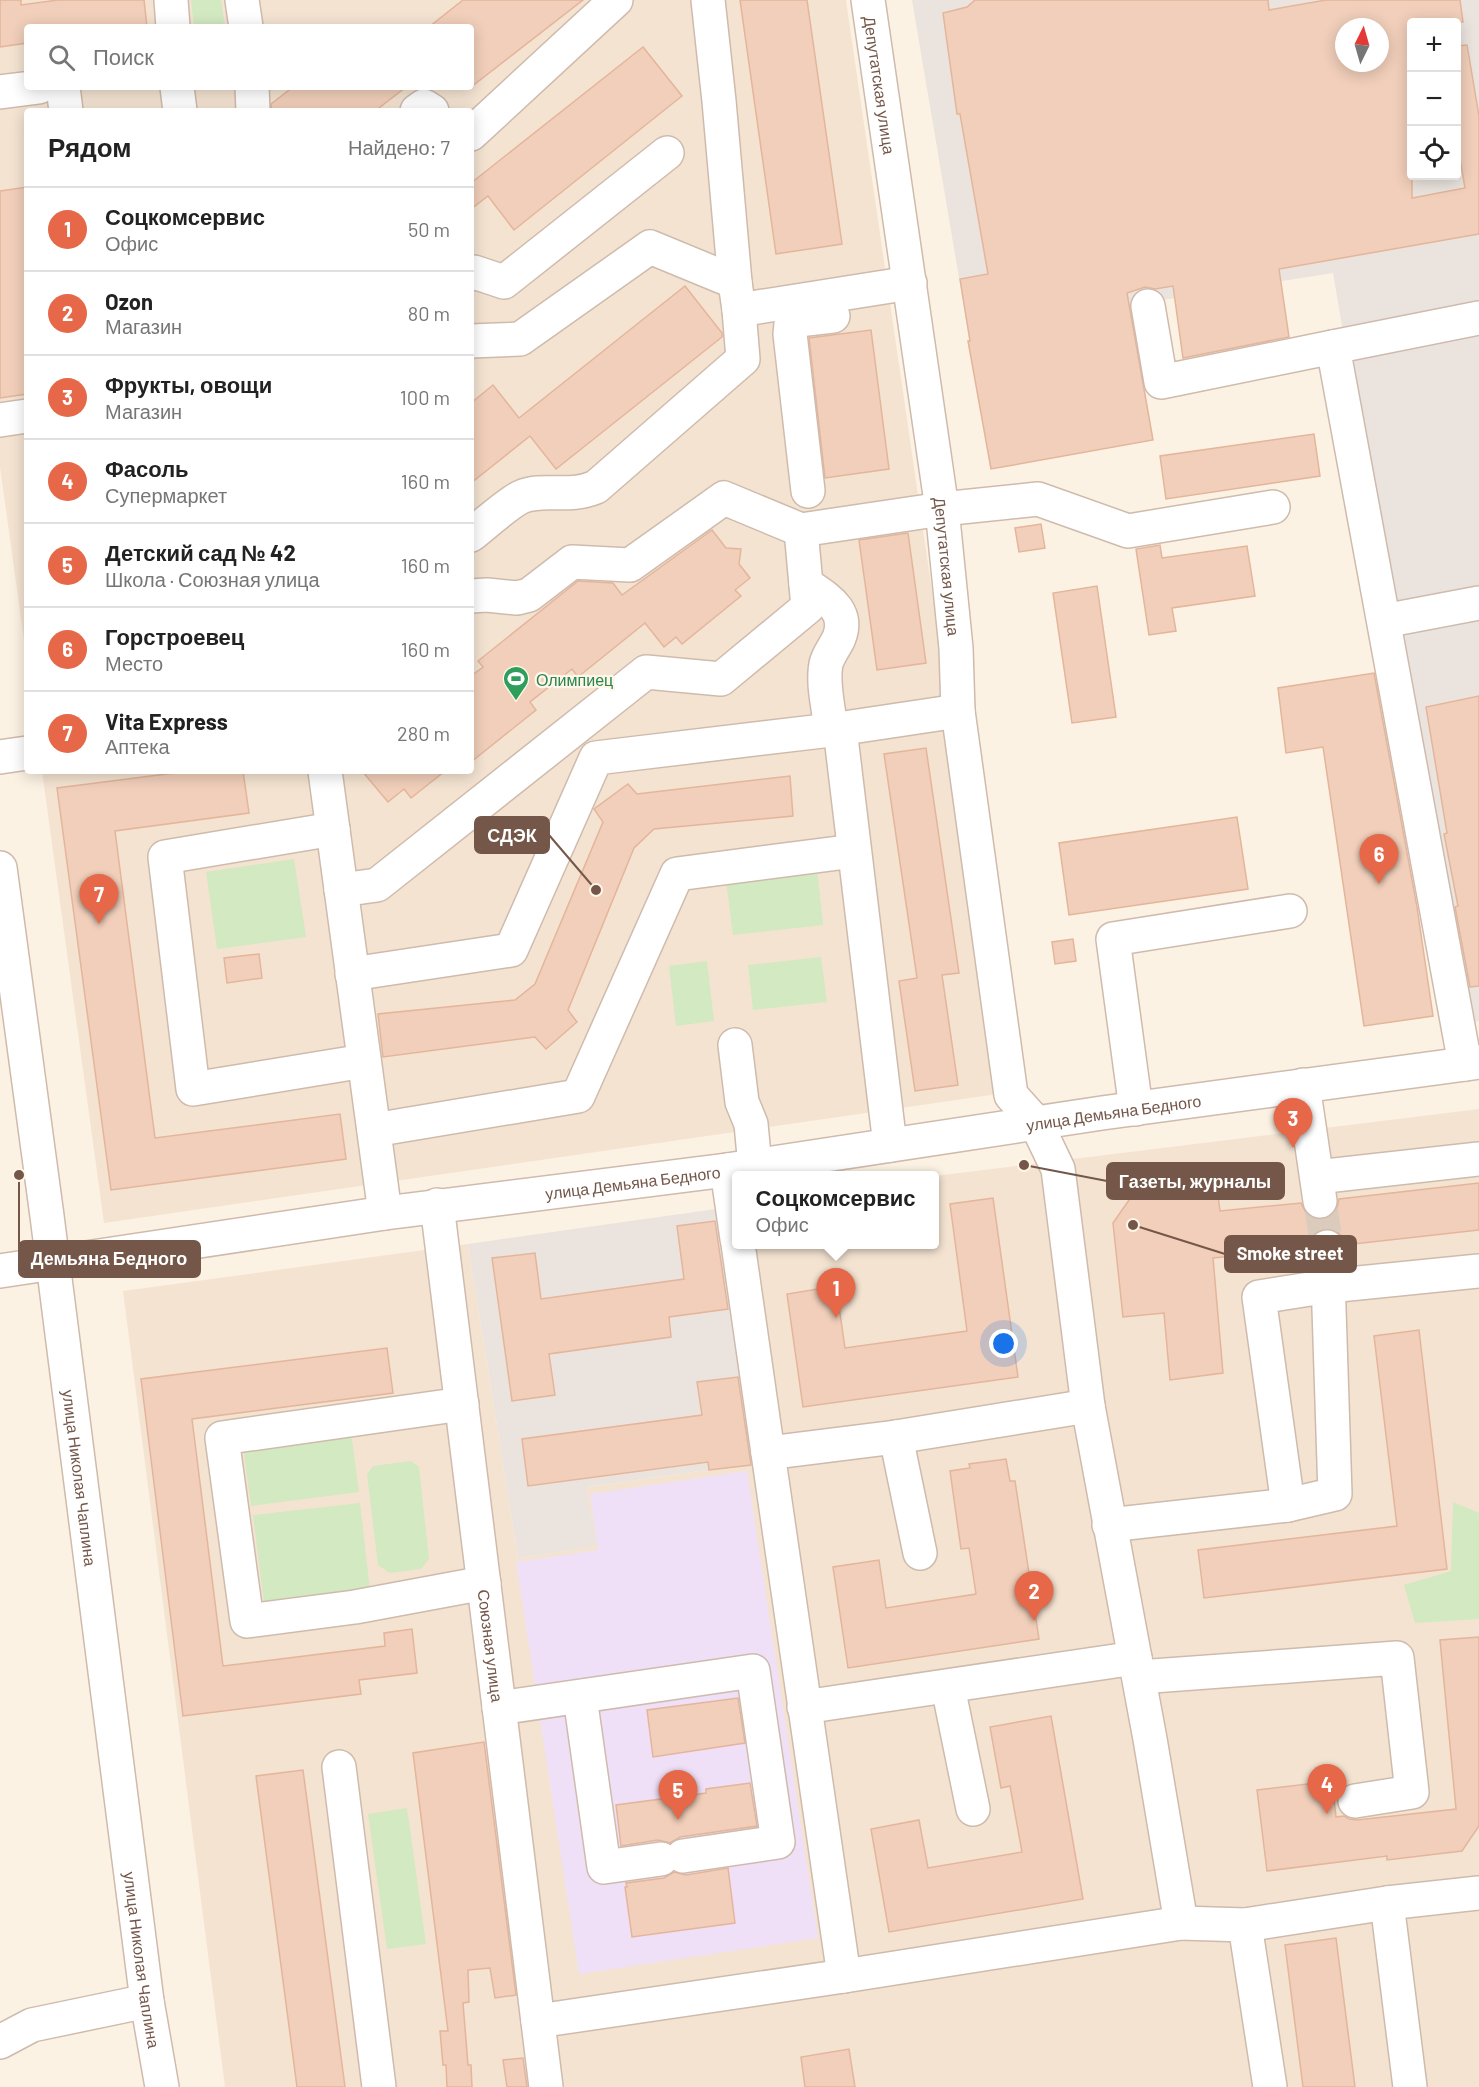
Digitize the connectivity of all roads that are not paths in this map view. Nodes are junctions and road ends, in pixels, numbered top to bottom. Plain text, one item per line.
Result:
1 (171, 0) edge
2 (242, 0) edge
3 (616, 0) edge
4 (708, 0) edge
5 (868, 0) edge
6 (173, 24) edge
7 (246, 24) edge
8 (24, 89) edge
9 (63, 90) edge
10 (177, 90) edge
11 (252, 90) edge
12 (0, 92) edge
13 (66, 108) edge
14 (180, 108) edge
15 (253, 108) edge
16 (474, 131) edge
17 (667, 153) dead end
18 (474, 272) edge
19 (912, 295) junction
20 (737, 296) junction
21 (1148, 306) dead end
22 (1479, 318) edge
23 (474, 341) edge
24 (1333, 347) junction
25 (24, 416) edge
26 (0, 420) edge
27 (808, 491) dead end
28 (1273, 507) dead end
29 (942, 509) junction
30 (801, 530) junction
31 (474, 533) edge
32 (806, 584) junction
33 (474, 596) edge
34 (1479, 603) edge
35 (1384, 621) junction
36 (958, 711) junction
37 (835, 729) junction
38 (24, 753) edge
39 (0, 757) edge
40 (325, 774) edge
41 (333, 829) junction
42 (854, 850) junction
43 (0, 868) edge
44 (341, 890) junction
45 (1290, 911) dead end
46 (352, 974) junction
47 (735, 1044) dead end
48 (364, 1061) junction
49 (1472, 1063) edge
50 (1303, 1085) junction
51 (1136, 1109) junction
52 (1036, 1123) junction
53 (374, 1130) junction
54 (890, 1145) junction
55 (1479, 1160) edge
56 (741, 1168) junction
57 (741, 1171) edge
58 (437, 1205) junction
59 (385, 1213) junction
60 (1327, 1247) tunnel mouth
61 (739, 1249) edge
62 (53, 1263) junction
63 (0, 1271) edge
64 (1479, 1271) edge
65 (1329, 1286) junction
66 (462, 1404) junction
67 (1088, 1406) junction
68 (896, 1437) junction
69 (768, 1453) junction
70 (1288, 1504) junction
71 (1109, 1525) junction
72 (921, 1553) dead end
73 (484, 1583) junction
74 (1137, 1668) junction
75 (948, 1687) junction
76 (580, 1697) junction
77 (804, 1707) junction
78 (499, 1708) junction
79 (339, 1767) dead end
80 (1355, 1801) dead end
81 (974, 1809) dead end
82 (1479, 1893) edge
83 (1387, 1903) junction
84 (1181, 1923) junction
85 (1245, 1925) junction
86 (844, 1976) junction
87 (147, 2001) junction
88 (537, 2020) junction
89 (0, 2042) edge
90 (162, 2087) edge
91 (377, 2087) edge
92 (546, 2087) edge
93 (1270, 2087) edge
94 (1410, 2087) edge

1 - 6 street
2 - 7 street
3 - 16 street
4 - 20 street
5 - 19 street, Депутатская улица
8 - 12 street
9 - 13 street
10 - 14 street
11 - 15 street
17 - 18 street
19 - 20 street
19 - 27 street
19 - 29 street, Депутатская улица
20 - 23 street
20 - 31 street
21 - 24 street
22 - 24 street
24 - 35 street
25 - 26 street
28 - 29 street
29 - 30 street
29 - 36 street, Депутатская улица
30 - 32 street
30 - 33 street
32 - 37 street
32 - 44 street
34 - 35 street
35 - 49 street
36 - 37 street
36 - 52 street, Депутатская улица
37 - 42 street
37 - 46 street
38 - 39 street
40 - 41 street
41 - 44 street
41 - 48 street
42 - 53 street
42 - 54 street
43 - 62 street, улица Николая Чаплина
44 - 46 street
45 - 51 street
46 - 48 street
47 - 56 street
48 - 53 street
49 - 50 street, улица Демьяна Бедного
50 - 51 street, улица Демьяна Бедного
50 - 55 street
51 - 52 street, улица Демьяна Бедного
52 - 54 street, улица Демьяна Бедного
52 - 67 street, Депутатская улица
53 - 59 street
54 - 56 street, улица Демьяна Бедного
56 - 57 street
56 - 58 street, улица Демьяна Бедного
58 - 59 street, улица Демьяна Бедного
58 - 66 street, Союзная улица
59 - 62 street, улица Демьяна Бедного
60 - 65 street
61 - 69 street
62 - 63 street, улица Демьяна Бедного
62 - 87 street, улица Николая Чаплина
64 - 65 street
65 - 70 street
65 - 70 street
66 - 73 street, Союзная улица
66 - 73 street
67 - 68 street
67 - 71 street, Депутатская улица
68 - 69 street
68 - 72 street
69 - 77 street
70 - 71 street
71 - 74 street, Депутатская улица
73 - 78 street, Союзная улица
74 - 75 street
74 - 80 street
74 - 84 street, Депутатская улица
75 - 77 street
75 - 81 street
76 - 76 street
76 - 78 street
77 - 86 street
78 - 88 street, Союзная улица
79 - 91 street
82 - 83 street
83 - 85 street
83 - 94 street
84 - 85 street
84 - 86 street
85 - 93 street
86 - 88 street
87 - 89 street
87 - 90 street, улица Николая Чаплина
88 - 92 street, Союзная улица

